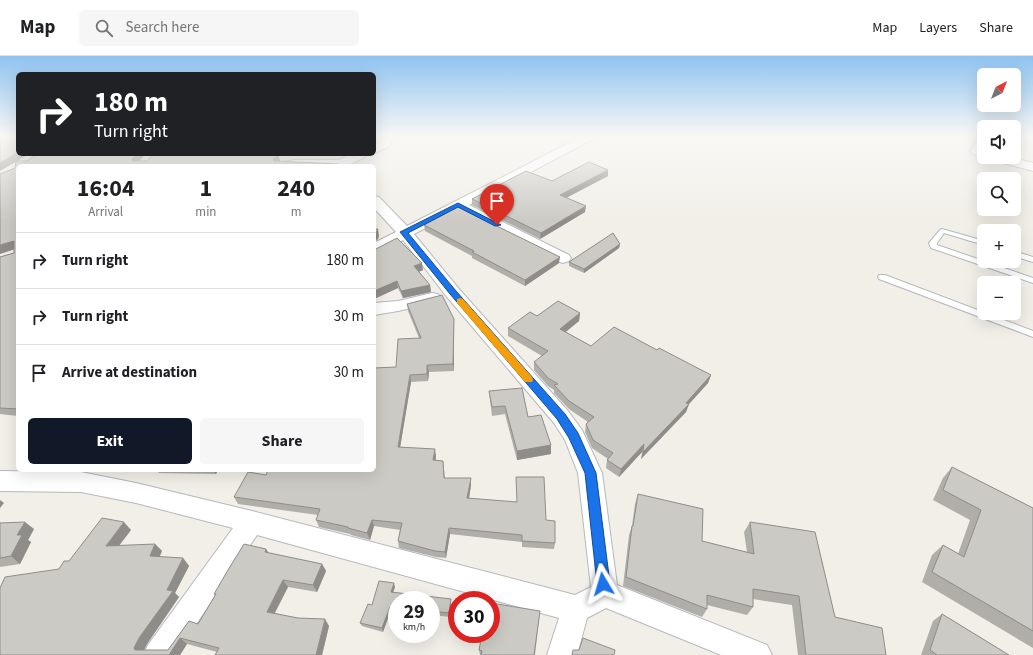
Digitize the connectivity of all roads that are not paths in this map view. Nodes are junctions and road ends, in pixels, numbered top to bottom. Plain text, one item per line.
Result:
1 (535, 165) edge
2 (376, 202) edge
3 (458, 205) junction
4 (404, 232) junction
5 (977, 241) edge
6 (376, 248) edge
7 (1021, 256) edge
8 (563, 258) dead end
9 (1033, 260) edge
10 (977, 262) edge
11 (995, 268) edge
12 (882, 277) dead end
13 (1033, 281) edge
14 (453, 293) junction
15 (376, 308) edge
16 (1033, 334) edge
17 (33, 476) edge
18 (0, 481) edge
19 (252, 522) junction
20 (605, 594) junction
21 (576, 609) junction
22 (158, 655) edge
23 (562, 655) edge
24 (756, 655) edge

1 - 3 street
2 - 4 street
3 - 4 street
3 - 8 street
4 - 6 street
4 - 14 street
5 - 10 lane
7 - 9 lane
11 - 13 lane
12 - 16 lane
14 - 15 street
14 - 20 street
17 - 18 street
17 - 19 street
19 - 21 street
19 - 22 street
20 - 21 street
20 - 24 street
21 - 23 street

